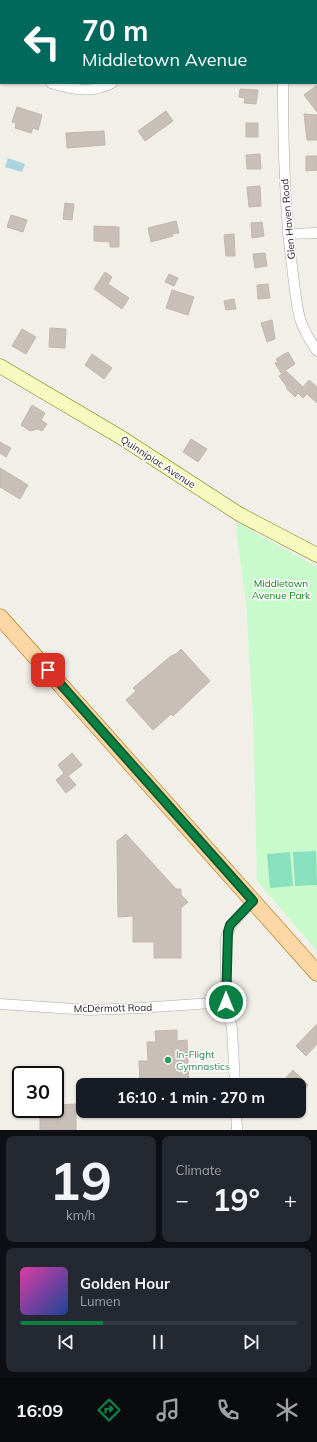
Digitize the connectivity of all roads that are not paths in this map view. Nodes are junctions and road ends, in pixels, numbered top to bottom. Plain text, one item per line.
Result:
1 (54, 84) edge
2 (110, 84) edge
3 (283, 84) edge
4 (317, 233) edge
5 (288, 234) junction
6 (317, 351) edge
7 (0, 366) edge
8 (317, 555) edge
9 (0, 617) edge
10 (253, 901) junction
11 (317, 973) edge
12 (226, 1002) junction
13 (0, 1004) edge
14 (235, 1078) edge
15 (236, 1118) edge
16 (237, 1130) edge

1 - 2 street
3 - 5 street, Glen Haven Road
4 - 5 street
5 - 6 street, Glen Haven Road
7 - 8 main road, Quinnipiac Avenue
9 - 10 main road
10 - 11 main road
10 - 12 street
12 - 13 street, McDermott Road
12 - 14 street
15 - 16 street

